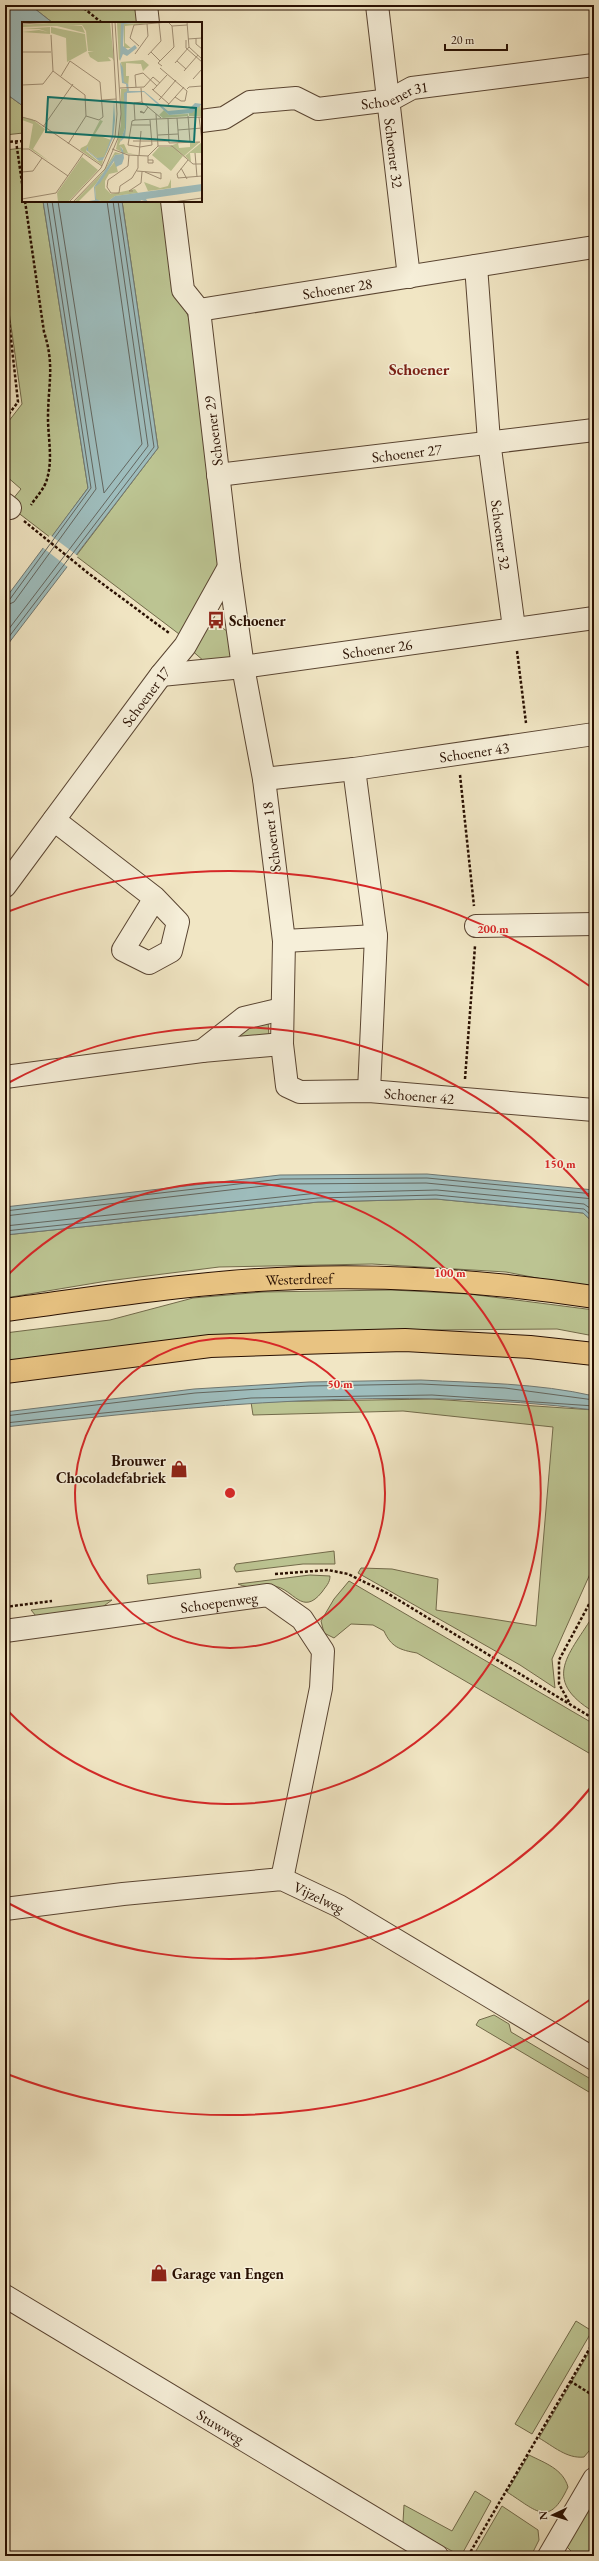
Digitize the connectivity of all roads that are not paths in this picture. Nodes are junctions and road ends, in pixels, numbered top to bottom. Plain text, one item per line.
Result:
1 (146, 5) edge
2 (377, 5) edge
3 (148, 22) edge
4 (594, 65) edge
5 (390, 100) junction
6 (202, 121) edge
7 (172, 202) edge
8 (594, 248) edge
9 (476, 266) junction
10 (409, 277) junction
11 (199, 310) junction
12 (594, 430) edge
13 (489, 441) junction
14 (218, 475) junction
15 (229, 567) junction
16 (594, 618) edge
17 (514, 628) junction
18 (243, 667) junction
19 (161, 675) junction
20 (594, 734) edge
21 (354, 769) junction
22 (264, 779) junction
23 (54, 820) junction
24 (5, 886) edge
25 (155, 898) dead end
26 (594, 924) edge
27 (476, 926) dead end
28 (376, 936) junction
29 (284, 940) junction
30 (282, 1009) junction
31 (282, 1044) junction
32 (202, 1052) junction
33 (5, 1077) edge
34 (369, 1091) junction
35 (594, 1110) edge
36 (594, 1297) edge
37 (5, 1310) edge
38 (594, 1354) edge
39 (5, 1372) edge
40 (5, 1631) edge
41 (282, 1879) junction
42 (5, 1909) edge
43 (594, 2059) edge
44 (5, 2296) edge
45 (594, 2479) edge
46 (554, 2554) edge
47 (437, 2556) edge

1 - 3 street
2 - 5 street, Schoener 32
4 - 5 street, Schoener 31
5 - 6 street, Schoener 31
5 - 10 street, Schoener 32
7 - 11 street
8 - 9 street, Schoener 28
9 - 10 street, Schoener 28
9 - 13 street
10 - 11 street, Schoener 28
11 - 14 street, Schoener 29
12 - 13 street, Schoener 27
13 - 14 street, Schoener 27
13 - 17 street, Schoener 32
14 - 15 street, Schoener 29
15 - 18 street, Schoener 29
15 - 19 street, Schoener 17
16 - 17 street, Schoener 26
17 - 18 street, Schoener 26
18 - 19 street, Schoener 26
18 - 22 street, Schoener 18
19 - 23 street, Schoener 17
20 - 21 street, Schoener 43
21 - 22 street, Schoener 43
21 - 28 street
22 - 29 street, Schoener 18
23 - 24 street, Schoener 17
23 - 25 street
26 - 27 street
28 - 29 street
28 - 34 street
29 - 30 street, Schoener 18
30 - 31 street, Schoener 18
30 - 32 street
31 - 32 street
31 - 34 street, Schoener 42
32 - 33 street
34 - 35 street, Schoener 42
36 - 37 main road, Westerdreef
38 - 39 main road
40 - 41 street, Schoepenweg
41 - 42 street, Vijzelweg
41 - 43 street, Vijzelweg
44 - 47 street, Stuwweg
45 - 46 street

